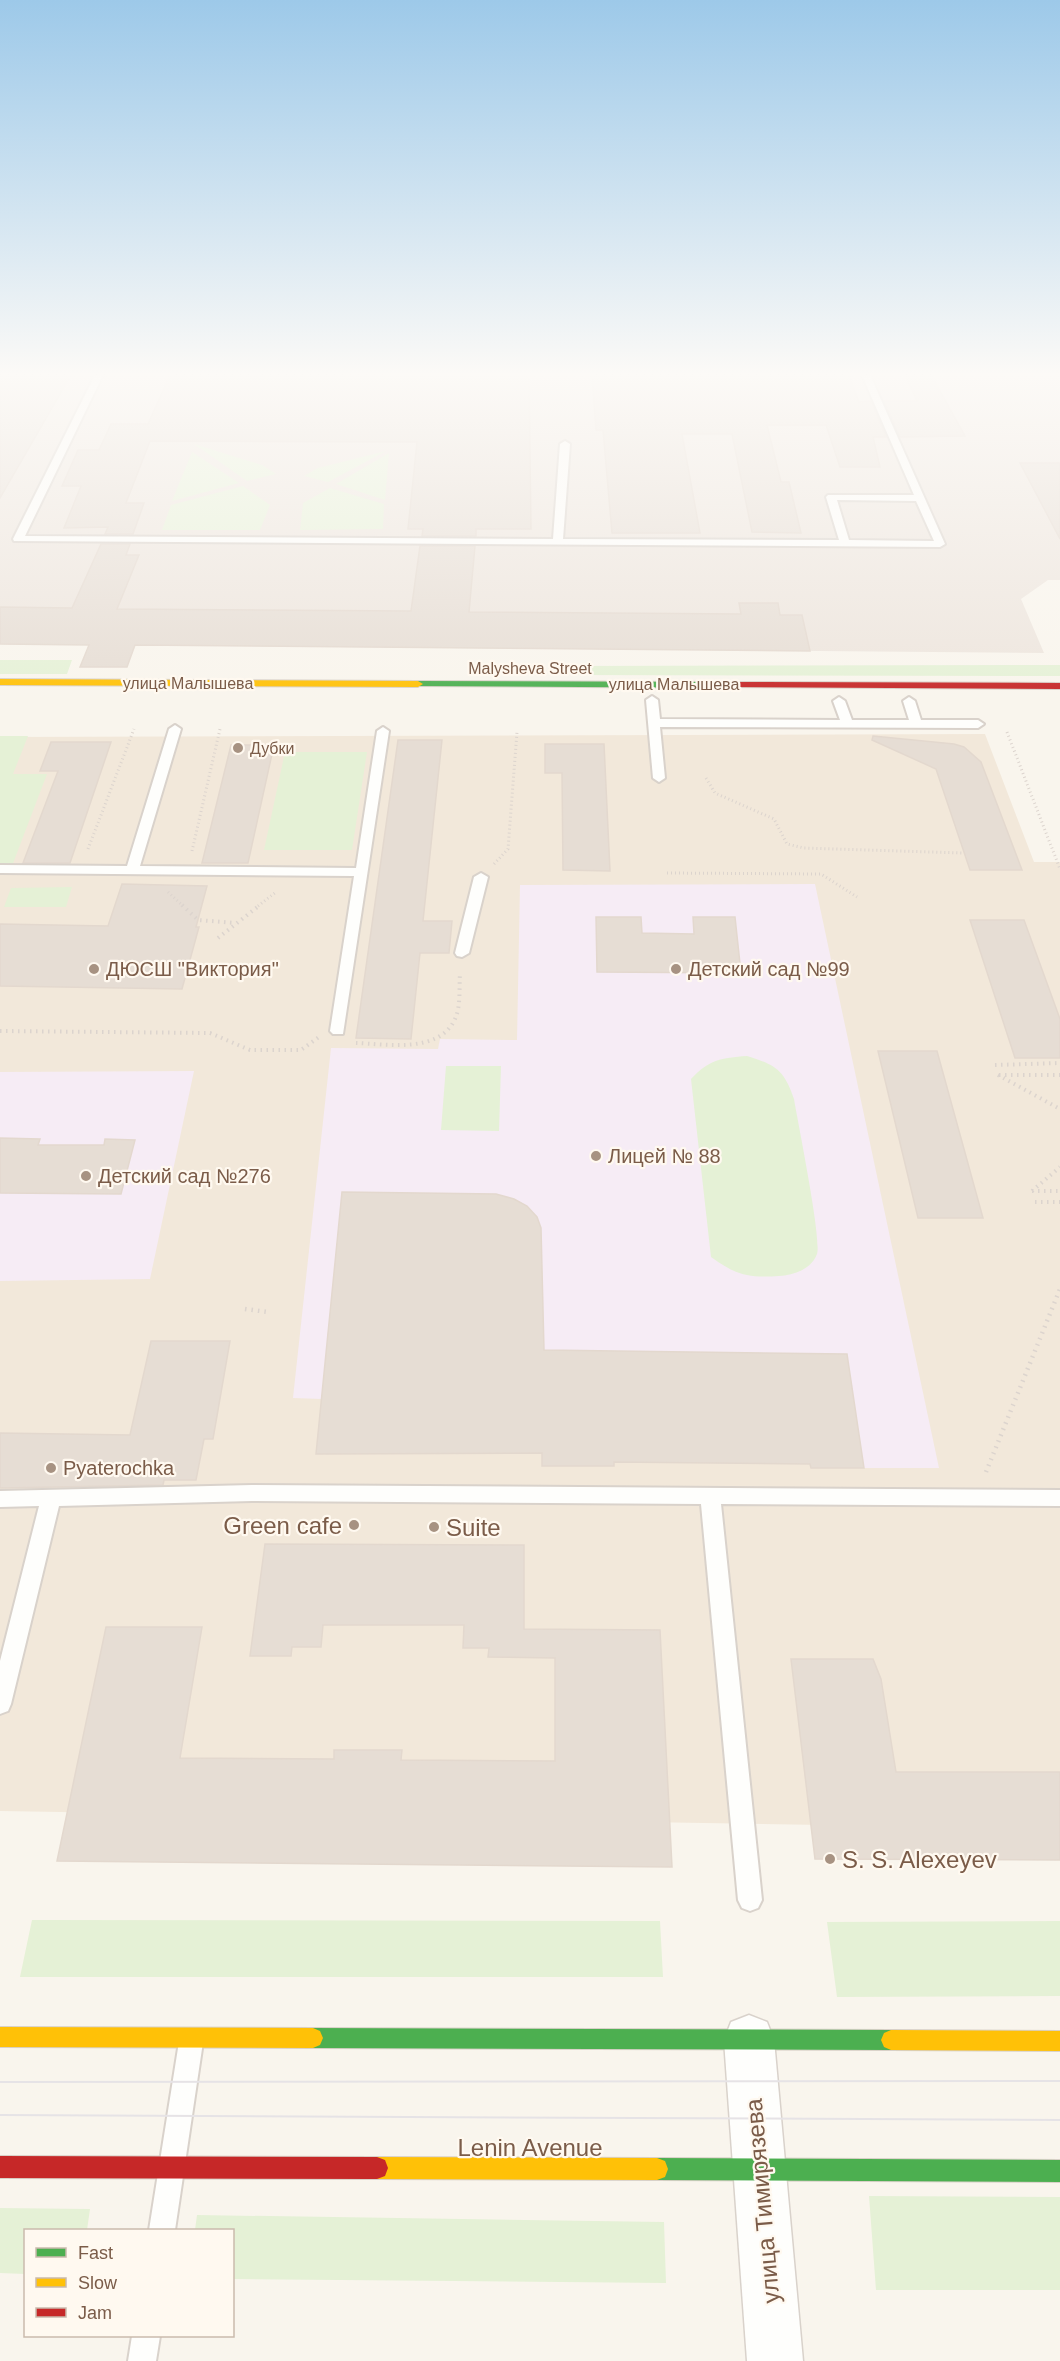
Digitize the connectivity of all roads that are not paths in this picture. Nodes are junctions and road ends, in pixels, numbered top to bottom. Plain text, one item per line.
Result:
1 (45, 485) edge
2 (562, 485) edge
3 (914, 485) edge
4 (920, 498) junction
5 (558, 542) junction
6 (845, 543) junction
7 (0, 682) edge
8 (1060, 686) edge
9 (652, 700) dead end
10 (839, 701) dead end
11 (909, 701) dead end
12 (653, 723) junction
13 (847, 723) junction
14 (916, 724) junction
15 (978, 724) dead end
16 (175, 729) dead end
17 (383, 730) dead end
18 (659, 778) dead end
19 (0, 869) edge
20 (132, 870) junction
21 (361, 872) junction
22 (481, 877) road end
23 (462, 952) road end
24 (338, 1031) road end
25 (710, 1496) junction
26 (1053, 1498) edge
27 (0, 1499) edge
28 (51, 1500) junction
29 (0, 1704) edge
30 (750, 1900) dead end
31 (0, 2037) edge
32 (191, 2038) junction
33 (749, 2040) junction
34 (1060, 2041) edge
35 (0, 2166) edge
36 (171, 2168) junction
37 (759, 2170) junction
38 (1060, 2171) edge
39 (162, 2229) edge
40 (146, 2337) edge
41 (142, 2361) edge
42 (775, 2361) edge

1 - 5 lane
2 - 5 lane
3 - 4 lane
4 - 6 lane
4 - 6 lane
5 - 6 lane
7 - 8 main road, Malysheva Street
9 - 12 lane
10 - 13 lane
11 - 14 lane
12 - 13 lane
12 - 18 lane
13 - 14 lane
14 - 15 lane
16 - 20 lane
17 - 21 lane
19 - 20 lane
20 - 21 lane
21 - 24 lane
22 - 23 lane
25 - 26 lane
25 - 28 lane
25 - 30 lane
27 - 28 lane
28 - 29 lane
31 - 32 main road
32 - 33 main road
32 - 36 lane
33 - 34 main road
33 - 37 street, улица Тимирязева
35 - 36 main road, Lenin Avenue
36 - 37 main road, Lenin Avenue
36 - 39 lane
37 - 38 main road, Lenin Avenue
37 - 42 street, улица Тимирязева
40 - 41 lane

